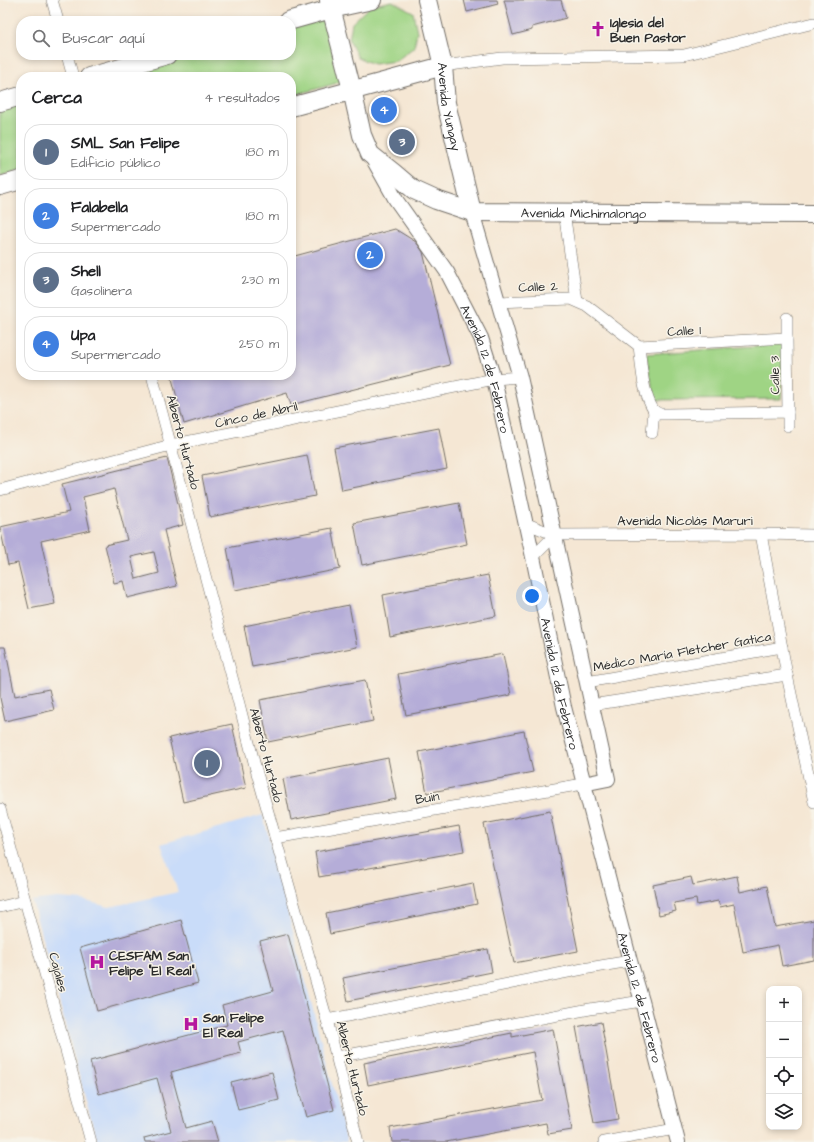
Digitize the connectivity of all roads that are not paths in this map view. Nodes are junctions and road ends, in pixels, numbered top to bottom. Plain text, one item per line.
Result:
1 (52, 0) edge
2 (372, 0) edge
3 (427, 0) edge
4 (330, 4) edge
5 (57, 16) edge
6 (296, 18) edge
7 (814, 23) edge
8 (68, 60) edge
9 (149, 60) edge
10 (443, 66) junction
11 (72, 72) edge
12 (107, 72) edge
13 (352, 90) junction
14 (16, 97) edge
15 (0, 102) edge
16 (296, 106) edge
17 (370, 154) junction
18 (16, 181) edge
19 (0, 186) edge
20 (472, 212) junction
21 (564, 212) junction
22 (814, 214) edge
23 (577, 301) junction
24 (499, 302) junction
25 (787, 318) dead end
26 (787, 338) junction
27 (639, 346) junction
28 (520, 377) junction
29 (494, 379) junction
30 (153, 380) edge
31 (654, 411) junction
32 (788, 412) junction
33 (788, 426) dead end
34 (652, 433) dead end
35 (171, 446) junction
36 (0, 490) edge
37 (525, 523) junction
38 (761, 534) junction
39 (556, 535) junction
40 (814, 535) edge
41 (533, 557) junction
42 (782, 647) junction
43 (787, 675) junction
44 (587, 682) junction
45 (591, 705) junction
46 (584, 784) junction
47 (814, 802) edge
48 (0, 809) edge
49 (275, 838) junction
50 (25, 901) junction
51 (0, 907) edge
52 (630, 961) junction
53 (642, 1001) junction
54 (327, 1020) junction
55 (337, 1057) junction
56 (676, 1135) edge
57 (91, 1142) edge
58 (358, 1142) edge
59 (604, 1142) edge

1 - 5 street
2 - 4 main road
3 - 10 main road, Avenida Yungay
4 - 6 main road
4 - 13 main road
7 - 10 street
8 - 11 street
9 - 12 main road
10 - 13 main road
10 - 20 main road, Avenida Yungay
13 - 16 main road
13 - 17 main road
14 - 15 main road
17 - 20 main road, Avenida Michimalongo
17 - 29 street, Avenida 12 de Febrero
18 - 19 main road
20 - 21 main road, Avenida Michimalongo
20 - 24 street, Avenida 12 de Febrero
21 - 22 main road, Avenida Michimalongo
21 - 23 street
23 - 24 street, Calle 2
23 - 27 street
24 - 28 street, Avenida 12 de Febrero
25 - 26 street
26 - 27 street, Calle 1
26 - 32 street, Calle 3
27 - 31 street
28 - 29 street, Cinco de Abril
28 - 39 street, Avenida 12 de Febrero
29 - 35 street, Cinco de Abril
29 - 37 street, Avenida 12 de Febrero
30 - 35 street, Alberto Hurtado
31 - 32 street
31 - 34 street
32 - 33 street
35 - 36 street, Cinco de Abril
35 - 49 street, Alberto Hurtado
37 - 39 street, Avenida Nicolás Maruri
37 - 41 street, Avenida 12 de Febrero
38 - 39 street, Avenida Nicolás Maruri
38 - 40 street, Avenida Nicolás Maruri
38 - 42 street
39 - 41 street
39 - 44 street, Avenida 12 de Febrero
41 - 46 street, Avenida 12 de Febrero
42 - 43 street
42 - 44 street, Médico María Fletcher Gatica
43 - 45 street
43 - 47 street
44 - 45 street, Avenida 12 de Febrero
45 - 46 street, Avenida 12 de Febrero
46 - 49 street, Buin
46 - 52 street, Avenida 12 de Febrero
48 - 50 street, Cajales
49 - 54 street, Alberto Hurtado
50 - 51 street
50 - 57 street, Cajales
52 - 53 street, Avenida 12 de Febrero
52 - 54 street
53 - 55 street
53 - 56 street, Avenida 12 de Febrero
54 - 55 street, Alberto Hurtado
55 - 58 street, Alberto Hurtado
56 - 59 street

